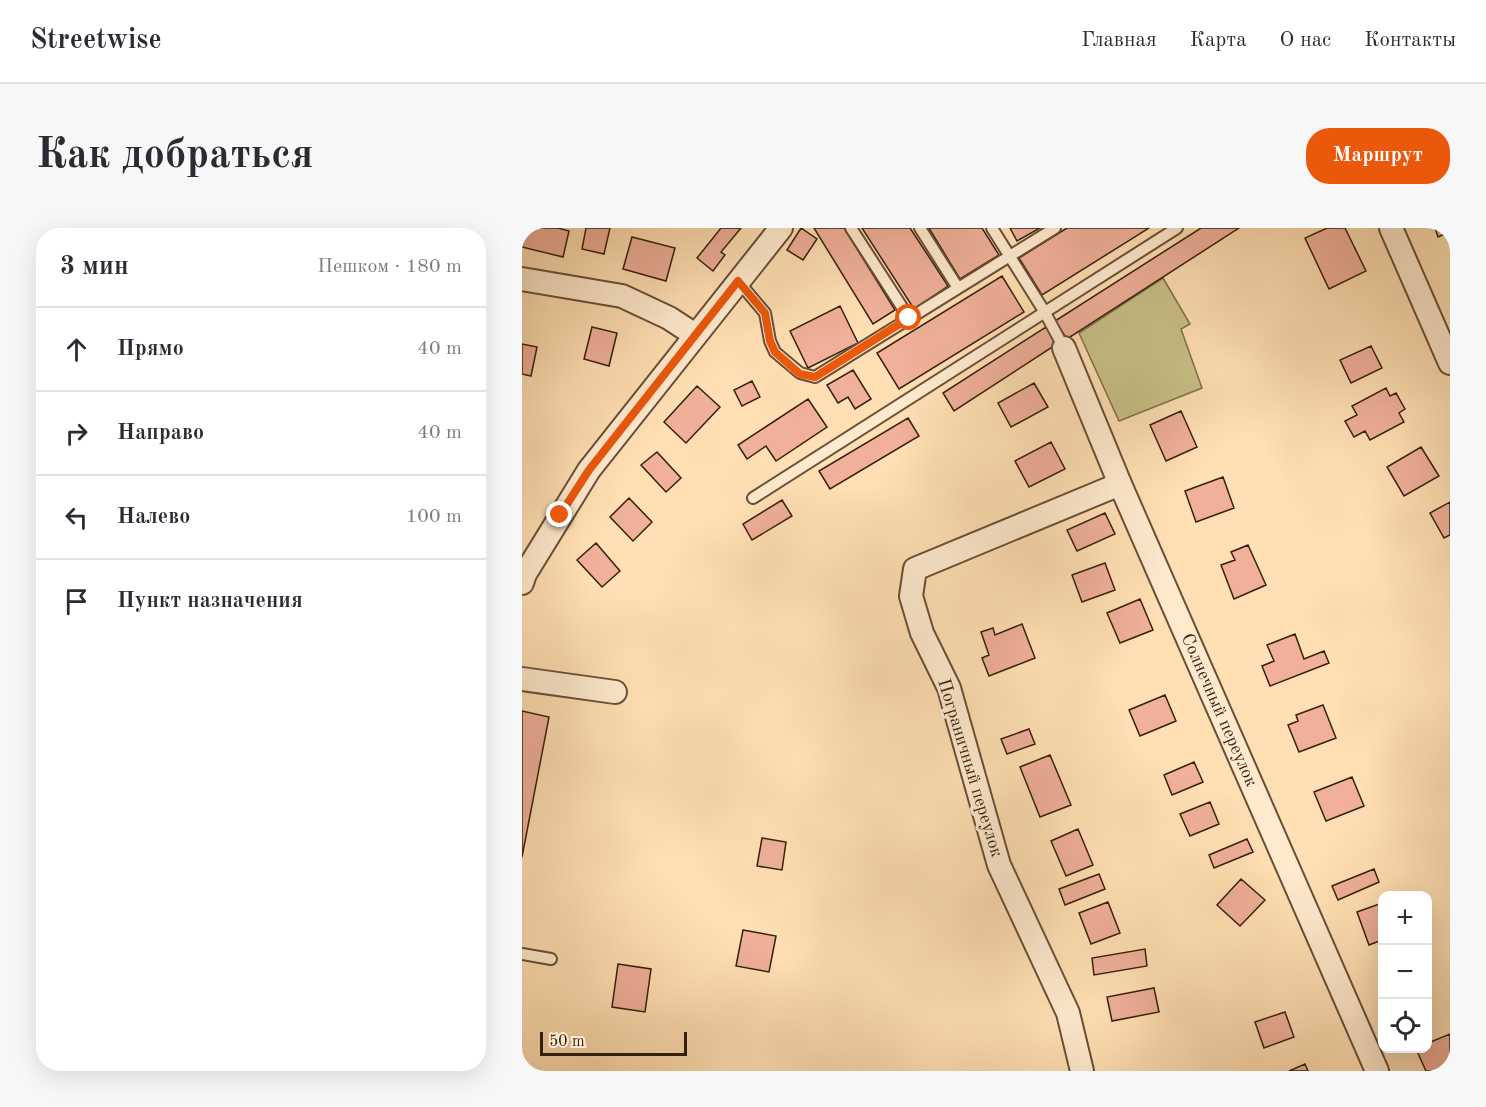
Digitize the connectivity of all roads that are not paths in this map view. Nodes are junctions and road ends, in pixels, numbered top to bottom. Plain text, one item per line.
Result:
1 (781, 228) edge
2 (851, 228) edge
3 (920, 228) edge
4 (992, 228) edge
5 (1055, 228) edge
6 (1177, 228) edge
7 (1391, 228) edge
8 (1010, 256) junction
9 (522, 279) edge
10 (738, 281) junction
11 (958, 288) junction
12 (1044, 311) junction
13 (909, 318) junction
14 (695, 334) junction
15 (1064, 348) joint
16 (1450, 363) edge
17 (1120, 484) junction
18 (753, 498) dead end
19 (522, 583) edge
20 (522, 679) edge
21 (615, 692) dead end
22 (522, 954) edge
23 (551, 959) dead end
24 (1082, 1071) edge
25 (1377, 1071) edge

1 - 10 street
2 - 13 lane
3 - 11 lane
4 - 8 lane
5 - 8 lane
6 - 12 lane
7 - 16 street
8 - 11 lane
8 - 12 lane
9 - 14 street
10 - 13 lane
10 - 14 street
11 - 13 lane
12 - 15 lane
12 - 18 lane
14 - 19 street
15 - 17 street, Солнечный переулок
17 - 24 street, Пограничный переулок
17 - 25 street, Солнечный переулок
20 - 21 street
22 - 23 lane

